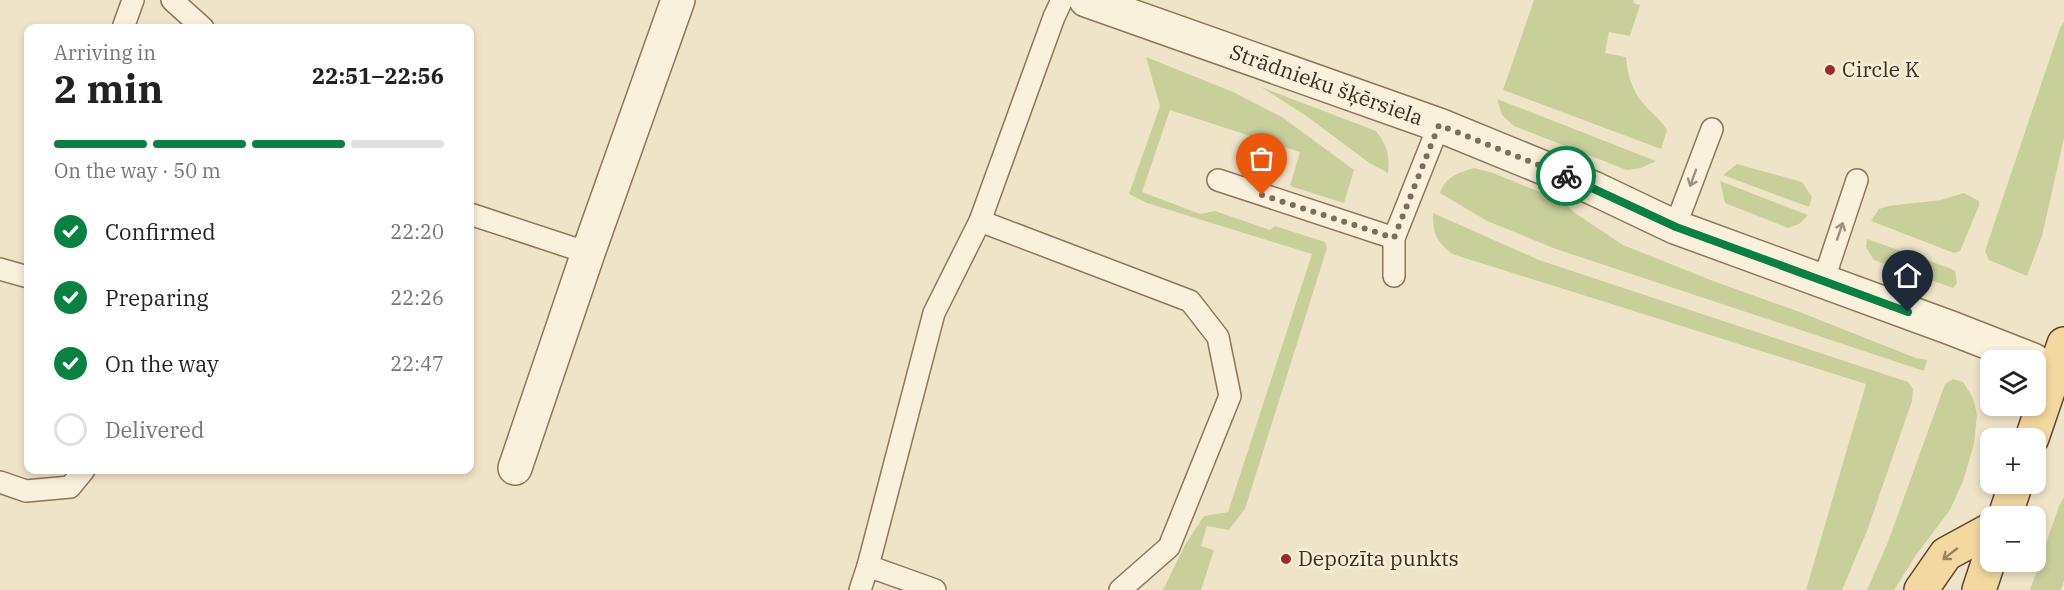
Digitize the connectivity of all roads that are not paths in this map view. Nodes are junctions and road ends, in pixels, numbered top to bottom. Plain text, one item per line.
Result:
1 (133, 0) edge
2 (172, 0) edge
3 (678, 0) edge
4 (1062, 0) edge
5 (1086, 0) edge
6 (124, 24) edge
7 (199, 24) edge
8 (1439, 125) junction
9 (1712, 129) dead end
10 (1218, 180) dead end
11 (1857, 180) dead end
12 (474, 215) edge
13 (980, 221) junction
14 (1676, 227) junction
15 (1394, 238) junction
16 (588, 253) junction
17 (0, 269) edge
18 (24, 276) edge
19 (1394, 276) dead end
20 (1823, 282) junction
21 (2050, 362) edge
22 (2034, 428) edge
23 (515, 468) dead end
24 (81, 474) edge
25 (0, 482) edge
26 (1980, 535) edge
27 (868, 566) junction
28 (1985, 572) edge
29 (860, 590) edge
30 (935, 590) edge
31 (1120, 590) edge
32 (1921, 590) edge
33 (1979, 590) edge

1 - 6 lane
2 - 7 lane
3 - 16 street
4 - 13 lane
5 - 8 street, Strādnieku šķērsiela
8 - 14 street, Strādnieku šķērsiela
8 - 15 lane
9 -> 14 lane
10 - 15 lane
20 -> 11 lane
12 - 16 lane
13 - 27 lane
13 - 31 lane
14 - 20 street, Strādnieku šķērsiela
15 - 19 lane
16 - 23 street
17 - 18 lane
20 - 21 street, Strādnieku šķērsiela
21 - 22 main road
24 - 25 lane
26 -> 32 main road
27 - 29 lane
27 - 30 lane
28 - 33 main road

